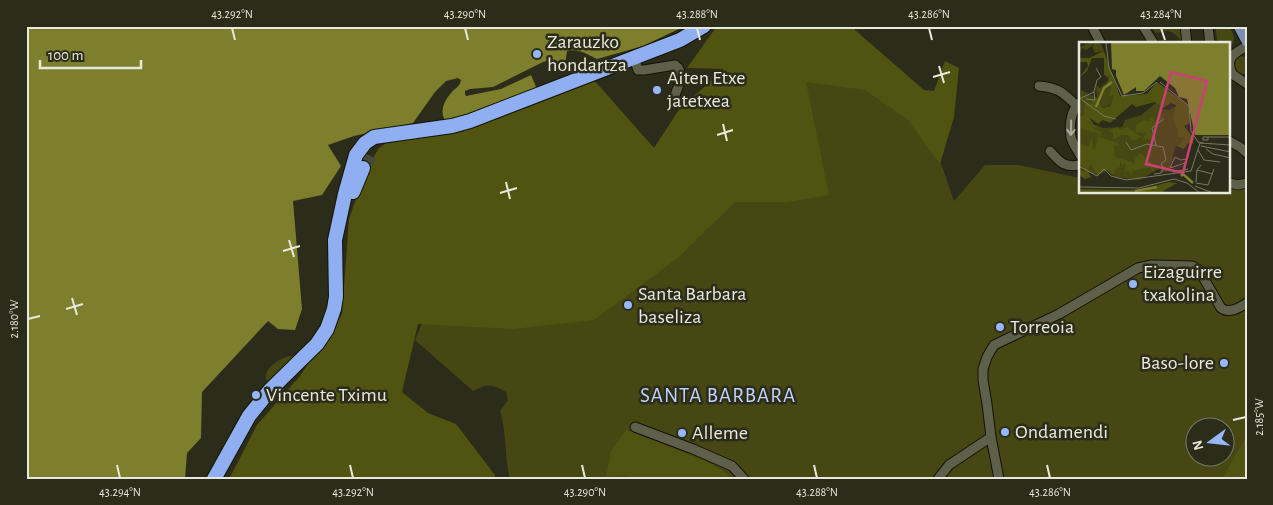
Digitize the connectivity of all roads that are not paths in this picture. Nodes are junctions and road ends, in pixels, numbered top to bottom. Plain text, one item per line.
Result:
1 (704, 26) edge
2 (1092, 26) edge
3 (1142, 26) edge
4 (1185, 26) edge
5 (1208, 26) edge
6 (1239, 26) edge
7 (1247, 40) edge
8 (1100, 42) edge
9 (1153, 42) edge
10 (1187, 42) edge
11 (1210, 42) edge
12 (1247, 46) edge
13 (1231, 55) edge
14 (634, 58) junction
15 (1231, 73) edge
16 (1245, 80) edge
17 (1039, 86) dead end
18 (675, 95) dead end
19 (1078, 104) edge
20 (391, 134) junction
21 (1230, 142) edge
22 (372, 150) tunnel mouth
23 (1050, 151) dead end
24 (1079, 153) edge
25 (1247, 153) edge
26 (1079, 165) edge
27 (363, 168) tunnel mouth
28 (1230, 183) edge
29 (1247, 183) edge
30 (338, 225) junction
31 (1247, 303) edge
32 (635, 427) dead end
33 (991, 437) junction
34 (214, 479) edge
35 (744, 479) edge
36 (938, 479) edge
37 (999, 479) edge

1 - 14 highway
2 - 8 street
3 - 9 street
4 - 10 street
5 - 11 street
6 - 7 main road
12 - 13 street
13 - 15 street
14 - 18 street
14 - 20 highway
15 - 16 street
17 - 19 street
19 -> 24 street
20 - 22 highway
20 - 30 highway
21 - 25 street
23 - 26 street
27 - 30 highway
28 - 29 street
30 - 34 highway
31 - 33 street
32 - 35 street
33 - 36 street
33 - 37 street

